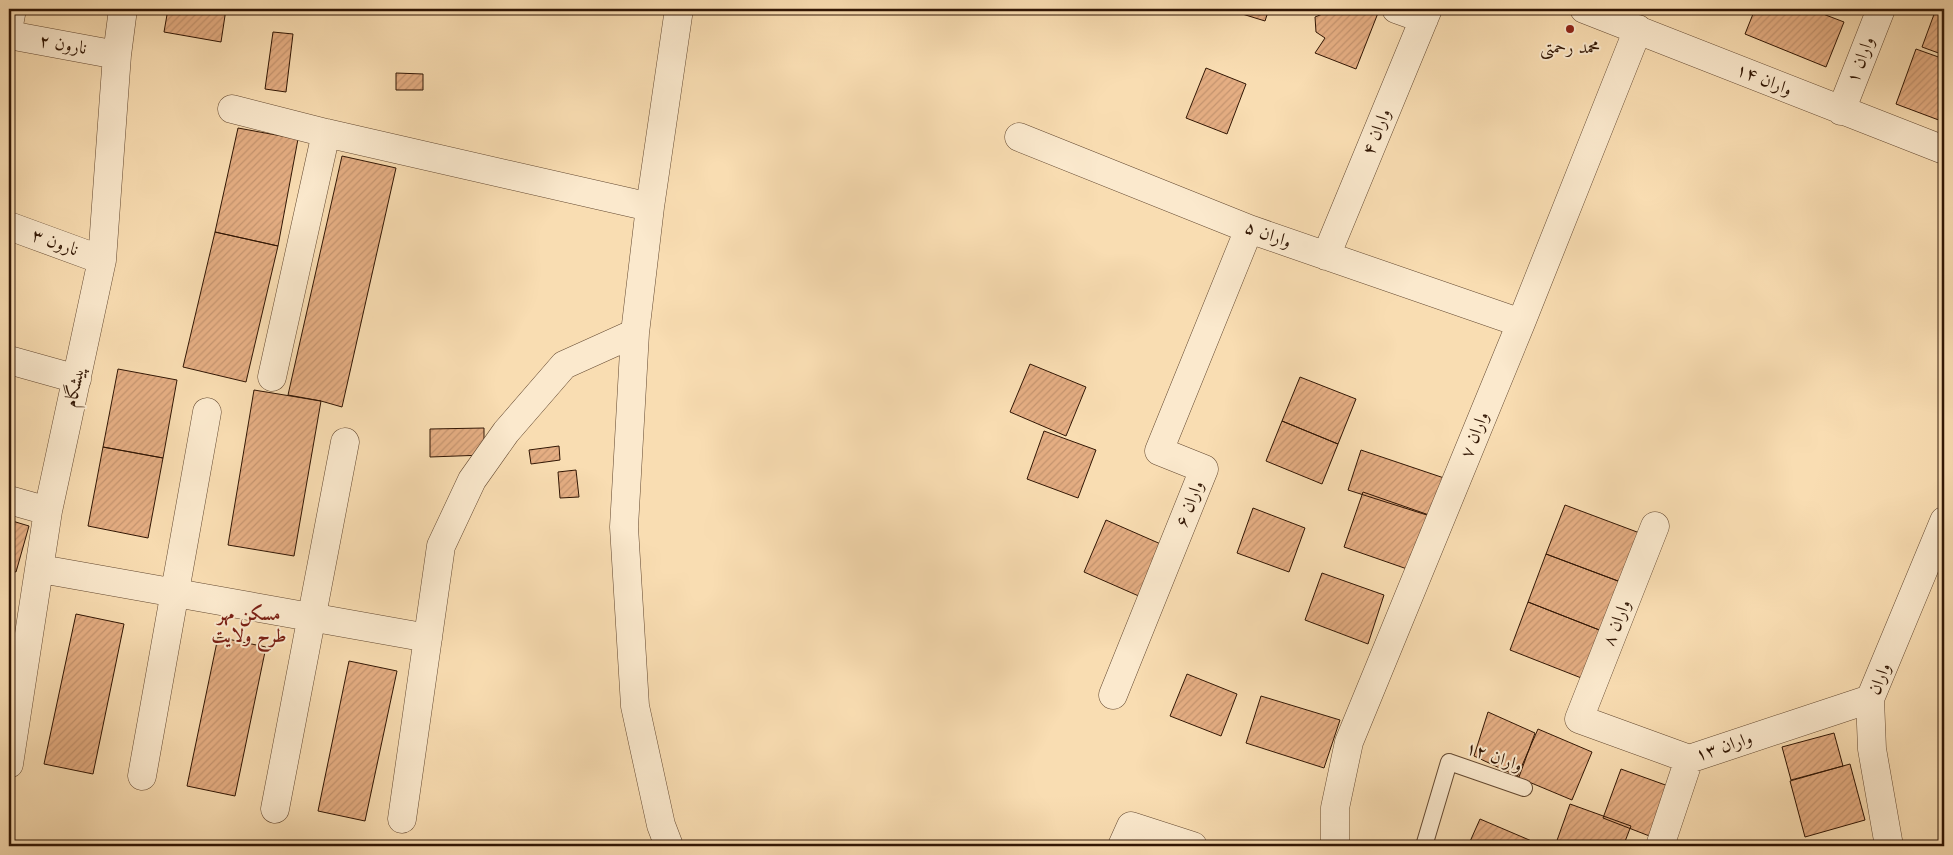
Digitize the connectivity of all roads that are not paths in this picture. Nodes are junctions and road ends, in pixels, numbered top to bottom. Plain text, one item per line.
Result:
1 (12, 9) edge
2 (123, 9) edge
3 (680, 9) edge
4 (1396, 9) edge
5 (1584, 9) edge
6 (1881, 9) edge
7 (1426, 14) edge
8 (9, 25) edge
9 (1638, 29) junction
10 (9, 35) edge
11 (117, 54) junction
12 (232, 109) dead end
13 (1842, 111) junction
14 (326, 133) junction
15 (1019, 137) dead end
16 (1944, 150) edge
17 (650, 207) junction
18 (9, 226) edge
19 (1249, 229) junction
20 (1326, 256) junction
21 (102, 260) junction
22 (1521, 323) junction
23 (634, 333) junction
24 (9, 360) edge
25 (272, 377) dead end
26 (77, 379) junction
27 (207, 412) dead end
28 (345, 442) dead end
29 (9, 500) edge
30 (48, 510) junction
31 (1944, 521) edge
32 (1655, 526) dead end
33 (41, 569) junction
34 (174, 592) junction
35 (310, 617) junction
36 (18, 631) edge
37 (428, 638) junction
38 (1113, 695) dead end
39 (1870, 699) junction
40 (1579, 719) joint
41 (1689, 759) junction
42 (9, 764) edge
43 (142, 776) dead end
44 (1524, 788) dead end
45 (275, 809) dead end
46 (402, 819) dead end
47 (668, 846) edge
48 (1122, 846) edge
49 (1192, 846) edge
50 (1335, 846) edge
51 (1424, 846) edge
52 (1660, 846) edge
53 (1889, 846) edge

1 - 8 street
2 - 11 street, پیشگام
3 - 17 street
4 - 7 street
5 - 9 street, واران ۱۴
6 - 13 street, واران ۱
7 - 20 street, واران ۴
9 - 13 street, واران ۱۴
9 - 22 street, واران ۷
10 - 11 street, نارون ۲
11 - 21 street, پیشگام
12 - 14 street
13 - 16 street, واران ۱۴
14 - 17 street
14 - 25 street
15 - 19 street, واران ۵
17 - 23 street
18 - 21 street, نارون ۳
19 - 20 street, واران ۵
19 - 38 street, واران ۶
20 - 22 street, واران ۵
21 - 26 street, پیشگام
22 - 50 street, واران ۷
23 - 37 street
23 - 47 street
24 - 26 street
26 - 30 street, پیشگام
27 - 34 street
28 - 35 street
29 - 30 street
30 - 33 street, پیشگام
31 - 39 street, واران
32 - 40 street, واران ۸
33 - 34 street
33 - 36 street, پیشگام
34 - 35 street
34 - 43 street
35 - 37 street
35 - 45 street
36 - 42 street, پیشگام
37 - 46 street
39 - 41 street, واران ۱۳
39 - 53 street, واران
40 - 41 street, واران ۱۳
41 - 52 street
44 - 51 lane, واران ۱۲
48 - 49 street

